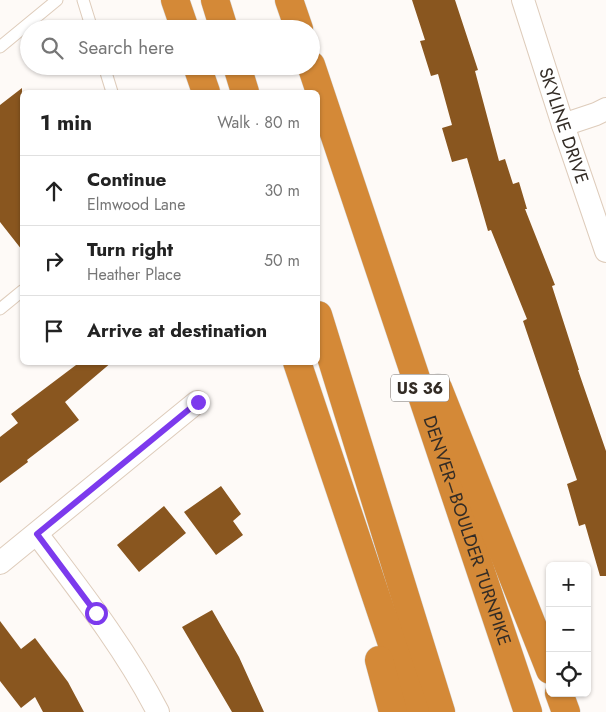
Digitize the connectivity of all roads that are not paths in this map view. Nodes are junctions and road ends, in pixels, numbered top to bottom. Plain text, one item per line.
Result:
1 (57, 0) edge
2 (83, 0) edge
3 (175, 0) edge
4 (215, 0) edge
5 (289, 0) edge
6 (523, 0) edge
7 (33, 20) edge
8 (89, 20) edge
9 (182, 20) edge
10 (221, 20) edge
11 (296, 20) edge
12 (20, 31) edge
13 (0, 47) edge
14 (107, 75) edge
15 (200, 75) edge
16 (240, 75) edge
17 (314, 75) edge
18 (316, 75) edge
19 (111, 90) edge
20 (205, 90) edge
21 (244, 90) edge
22 (319, 90) edge
23 (320, 92) edge
24 (606, 109) edge
25 (563, 125) junction
26 (606, 251) edge
27 (20, 293) edge
28 (0, 309) edge
29 (320, 321) edge
30 (297, 365) edge
31 (297, 365) edge
32 (198, 402) dead end
33 (37, 534) junction
34 (0, 563) edge
35 (546, 660) edge
36 (560, 697) edge
37 (158, 712) edge
38 (394, 712) edge
39 (415, 712) edge
40 (441, 712) edge
41 (528, 712) edge
42 (566, 712) edge

1 - 7 lane
2 - 8 lane
3 - 9 highway
4 - 10 highway
5 - 11 highway
6 - 25 street, SKYLINE DRIVE
12 - 13 lane
14 - 19 lane
15 - 20 highway
16 - 21 highway
17 - 22 highway, DENVER–BOULDER TURNPIKE / US 36
18 - 35 highway
23 - 41 highway, DENVER–BOULDER TURNPIKE / US 36
24 - 25 street
25 - 26 street, SKYLINE DRIVE
27 - 28 lane
29 - 40 highway
30 - 38 highway
31 - 39 highway
32 - 33 street
33 - 34 street
33 - 37 street
36 - 42 highway

